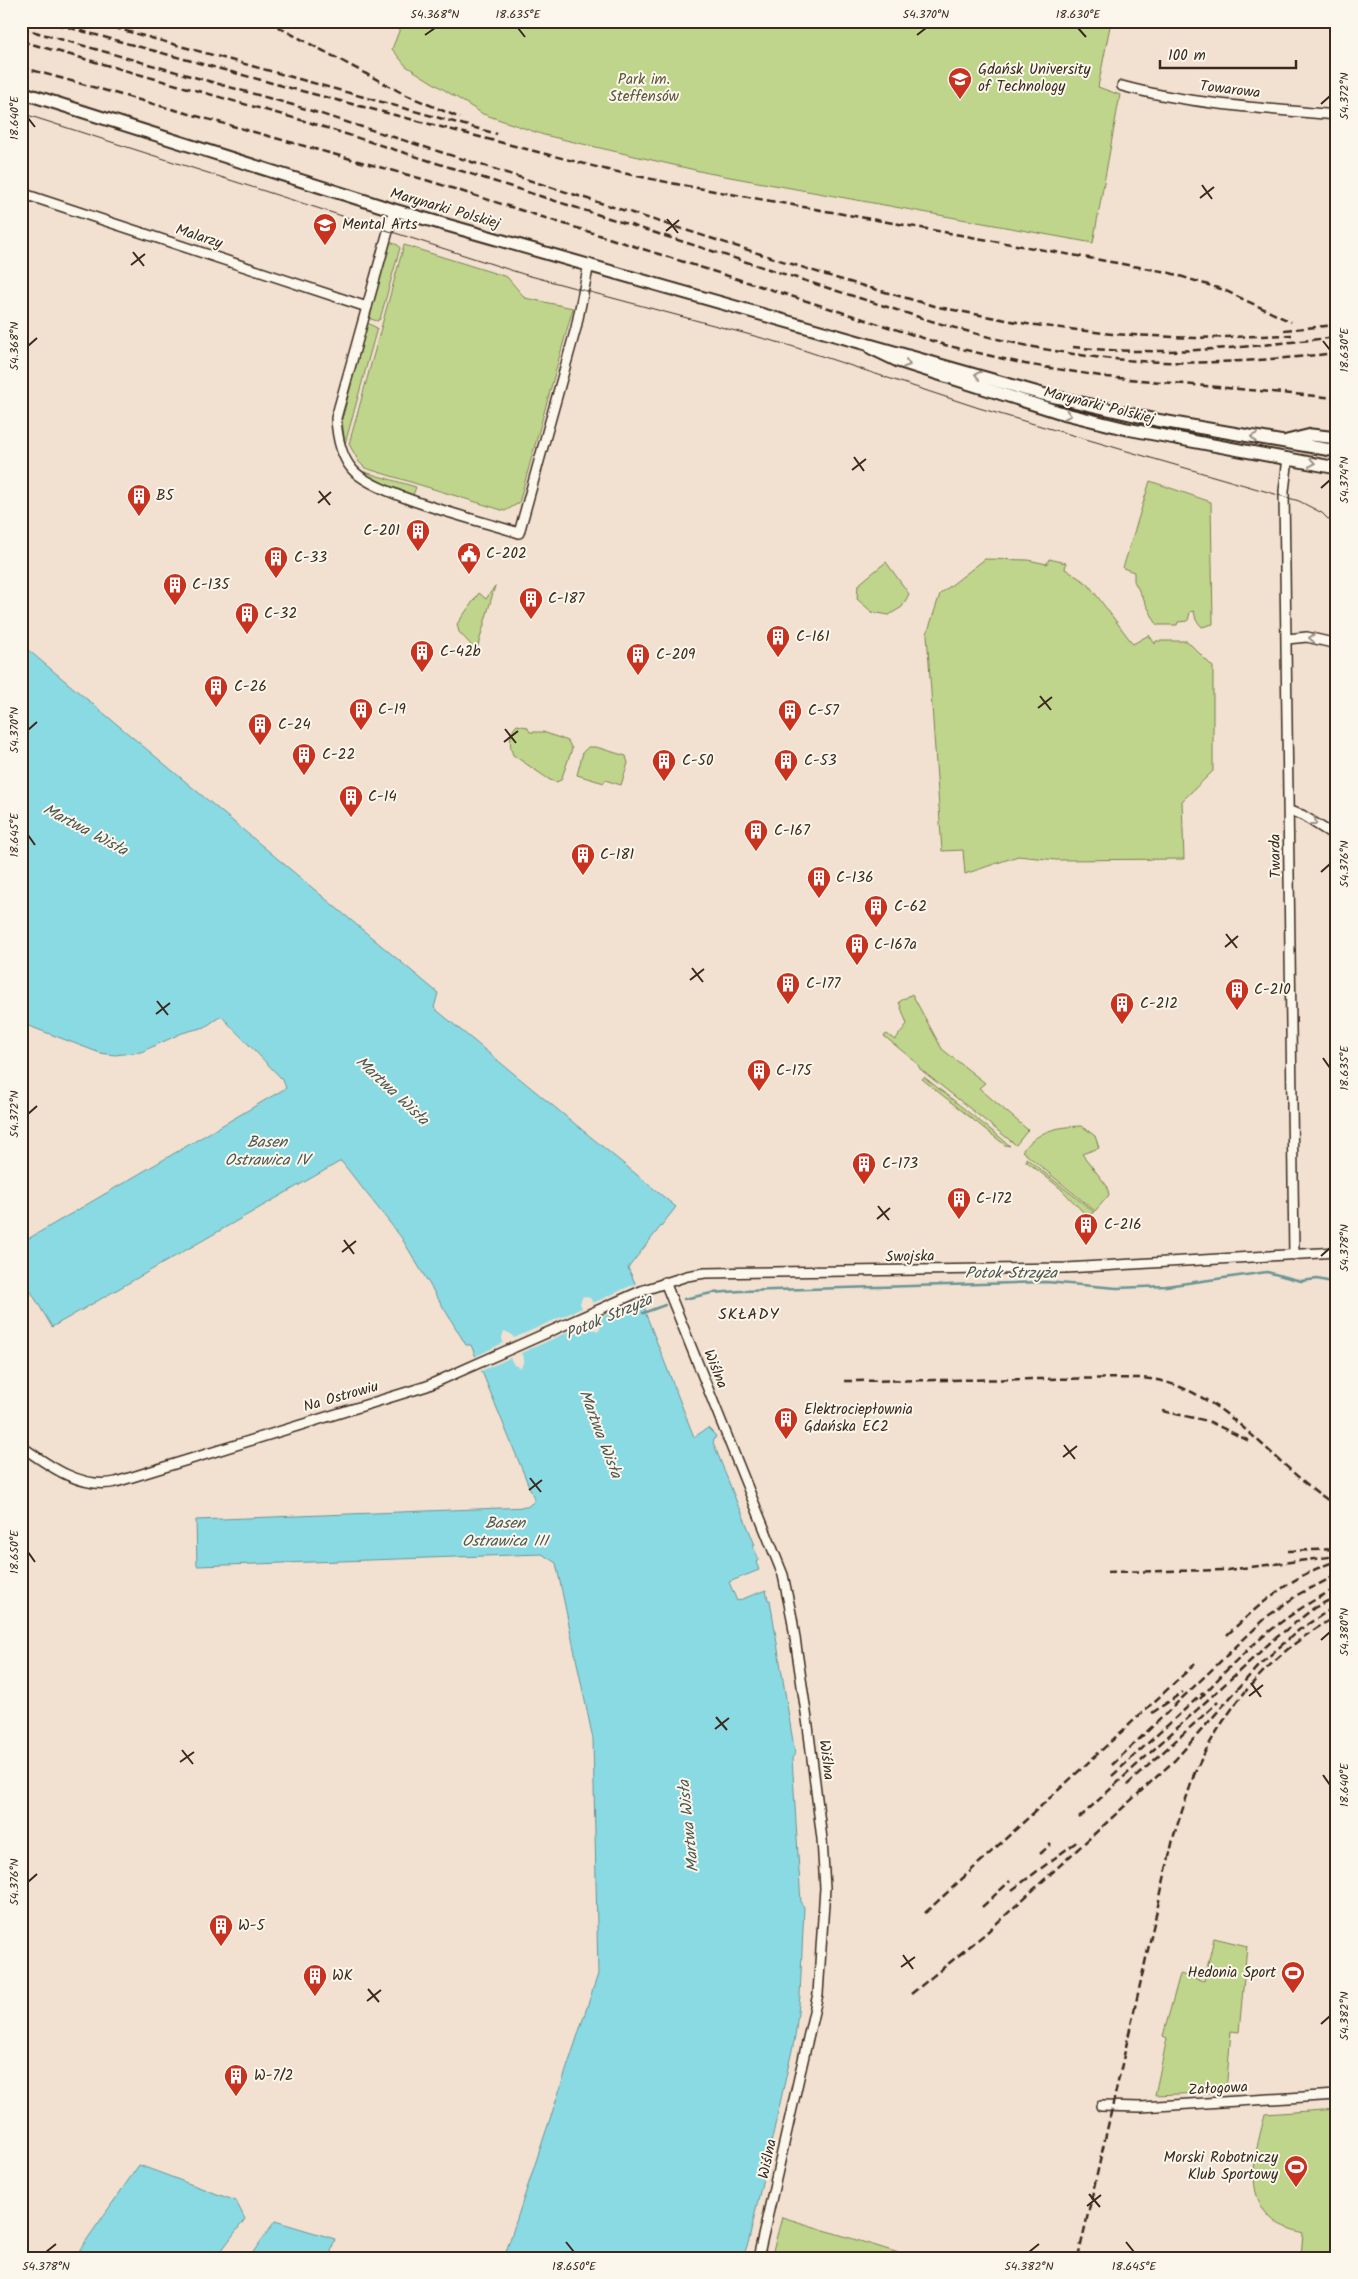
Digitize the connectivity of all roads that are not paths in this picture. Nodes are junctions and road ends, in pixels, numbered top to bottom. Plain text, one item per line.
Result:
1 (1122, 86) dead end
2 (21, 92) edge
3 (1337, 115) edge
4 (21, 193) edge
5 (394, 210) junction
6 (589, 264) junction
7 (367, 307) junction
8 (864, 343) junction
9 (1025, 388) junction
10 (1021, 402) junction
11 (1337, 438) edge
12 (1284, 442) junction
13 (1337, 451) edge
14 (1288, 458) junction
15 (1337, 468) edge
16 (1287, 638) junction
17 (1337, 644) edge
18 (1289, 811) junction
19 (1337, 837) edge
20 (1337, 1252) edge
21 (1294, 1255) junction
22 (665, 1282) junction
23 (21, 1446) edge
24 (1337, 2095) edge
25 (1101, 2106) dead end
26 (758, 2258) edge

1 - 3 street, Towarowa
2 - 5 main road, Marynarki Polskiej
4 - 7 street, Malarzy
5 - 6 main road, Marynarki Polskiej
5 - 7 street
6 - 7 street
6 - 8 main road, Marynarki Polskiej
9 -> 8 main road, Marynarki Polskiej
8 -> 10 main road, Marynarki Polskiej
9 - 10 main road
12 -> 9 main road, Marynarki Polskiej
10 -> 14 main road, Marynarki Polskiej
11 - 12 main road
12 - 13 main road, Marynarki Polskiej
14 -> 15 main road, Marynarki Polskiej
14 - 16 street, Twarda
17 -> 16 street
16 - 18 street, Twarda
18 -> 19 street
18 - 21 street, Twarda
20 - 21 street, Swojska
21 - 22 street, Swojska
22 - 23 street, Na Ostrowiu
22 - 26 street, Wiślna
24 - 25 street, Załogowa

